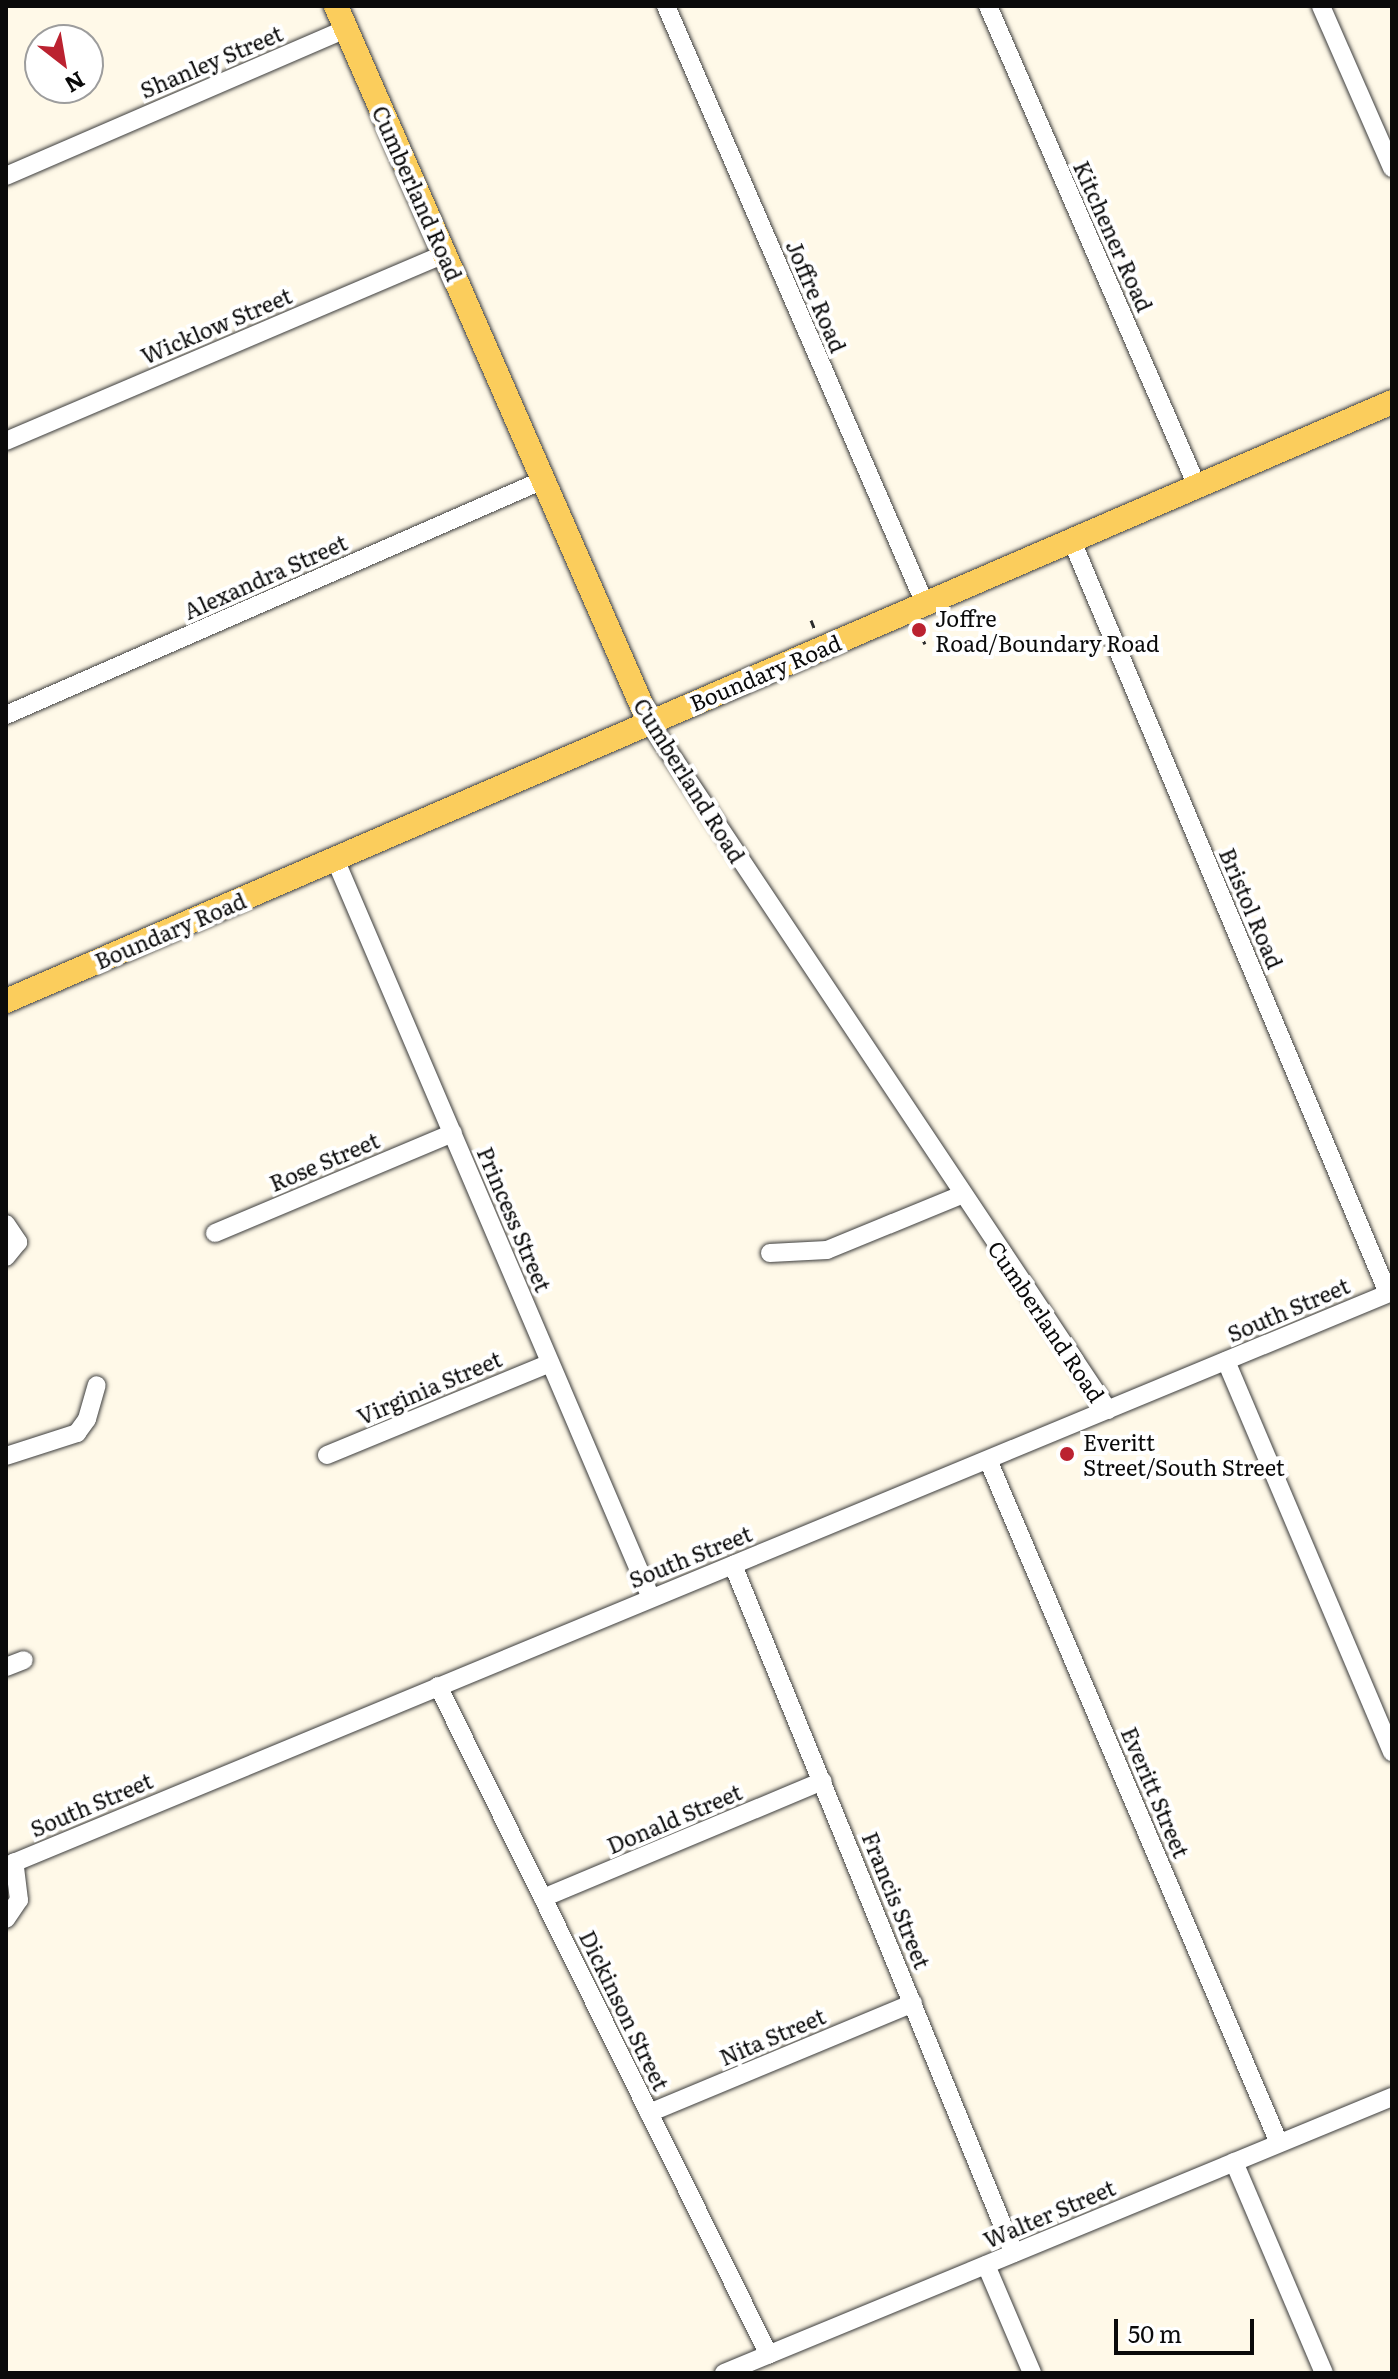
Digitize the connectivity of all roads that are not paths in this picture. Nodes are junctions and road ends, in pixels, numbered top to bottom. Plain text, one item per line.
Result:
1 (336, 6) edge
2 (666, 6) edge
3 (988, 6) edge
4 (1321, 6) edge
5 (346, 29) junction
6 (1392, 168) edge
7 (6, 176) edge
8 (444, 254) junction
9 (1392, 402) edge
10 (6, 441) edge
11 (543, 480) junction
12 (1197, 486) junction
13 (1072, 541) junction
14 (925, 604) junction
15 (6, 715) edge
16 (649, 722) junction
17 (335, 859) junction
18 (6, 1001) edge
19 (453, 1133) junction
20 (961, 1195) junction
21 (6, 1224) edge
22 (215, 1233) dead end
23 (770, 1253) dead end
24 (6, 1257) edge
25 (1390, 1293) edge
26 (1226, 1361) junction
27 (550, 1363) junction
28 (97, 1385) dead end
29 (1108, 1410) junction
30 (327, 1455) dead end
31 (6, 1456) edge
32 (988, 1460) junction
33 (733, 1565) junction
34 (651, 1598) junction
35 (24, 1660) dead end
36 (6, 1667) edge
37 (438, 1686) junction
38 (1392, 1752) edge
39 (823, 1781) junction
40 (10, 1864) edge
41 (543, 1898) junction
42 (6, 1919) edge
43 (913, 2003) junction
44 (1392, 2097) edge
45 (649, 2113) junction
46 (1279, 2143) junction
47 (1234, 2162) junction
48 (1014, 2253) junction
49 (986, 2265) junction
50 (769, 2355) junction
51 (735, 2371) edge
52 (1032, 2373) edge
53 (1324, 2373) edge

1 - 5 main road, Cumberland Road
2 - 14 street, Joffre Road
3 - 12 street, Kitchener Road
4 - 6 street
5 - 7 street, Shanley Street
5 - 8 main road, Cumberland Road
8 - 10 street, Wicklow Street
8 - 11 main road, Cumberland Road
9 - 12 main road, Boundary Road
11 - 15 street, Alexandra Street
11 - 16 main road, Cumberland Road
12 - 13 main road, Boundary Road
13 - 14 main road, Boundary Road
13 - 25 street, Bristol Road
14 - 16 main road, Boundary Road
16 - 17 main road, Boundary Road
16 - 20 street, Cumberland Road
17 - 18 main road, Boundary Road
17 - 19 street, Princess Street
19 - 22 street, Rose Street
19 - 27 street, Princess Street
20 - 23 street
20 - 29 street, Cumberland Road
21 - 24 street
25 - 26 street, South Street
26 - 29 street, South Street
26 - 38 street
27 - 30 street, Virginia Street
27 - 34 street, Princess Street
28 - 31 street
29 - 32 street, South Street
32 - 33 street, South Street
32 - 46 street, Everitt Street
33 - 34 street, South Street
33 - 39 street, Francis Street
34 - 37 street, South Street
35 - 36 street
37 - 40 street, South Street
37 - 41 street, Dickinson Street
39 - 41 street, Donald Street
39 - 43 street, Francis Street
40 - 42 street
41 - 45 street, Dickinson Street
43 - 45 street, Nita Street
43 - 48 street, Francis Street
44 - 46 street, Walter Street
45 - 50 street, Dickinson Street
46 - 47 street, Walter Street
47 - 48 street, Walter Street
47 - 53 street
48 - 49 street, Walter Street
49 - 50 street, Walter Street
49 - 52 street
50 - 51 street, Walter Street

